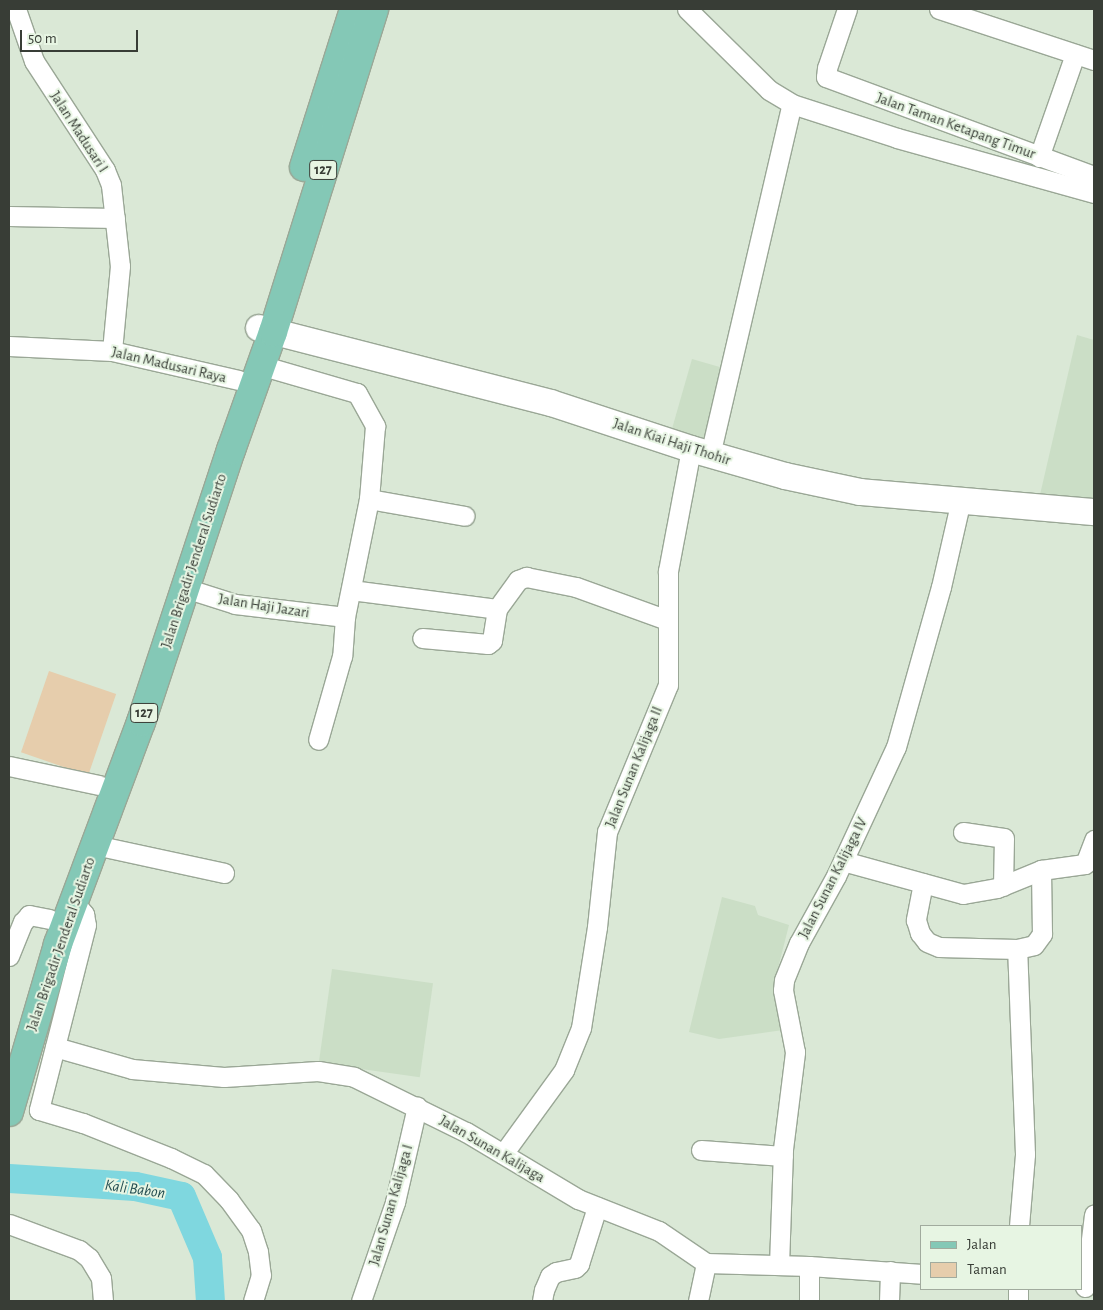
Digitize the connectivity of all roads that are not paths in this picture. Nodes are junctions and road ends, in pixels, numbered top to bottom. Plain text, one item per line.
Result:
1 (16, 9) edge
2 (354, 9) edge
3 (374, 9) edge
4 (687, 9) edge
5 (847, 9) edge
6 (939, 9) edge
7 (974, 14) edge
8 (1075, 54) junction
9 (1094, 59) edge
10 (792, 104) junction
11 (1039, 157) junction
12 (1094, 176) edge
13 (1094, 193) edge
14 (9, 216) edge
15 (115, 218) junction
16 (266, 330) junction
17 (9, 346) edge
18 (112, 351) junction
19 (250, 373) junction
20 (701, 452) junction
21 (369, 499) junction
22 (961, 500) junction
23 (1094, 512) edge
24 (465, 516) dead end
25 (185, 588) junction
26 (351, 590) junction
27 (497, 609) junction
28 (345, 617) junction
29 (667, 620) junction
30 (422, 638) dead end
31 (318, 740) dead end
32 (9, 766) edge
33 (99, 785) junction
34 (963, 832) dead end
35 (1094, 840) edge
36 (95, 845) junction
37 (843, 861) junction
38 (1041, 870) junction
39 (224, 873) dead end
40 (922, 883) junction
41 (1003, 886) junction
42 (74, 902) junction
43 (50, 919) junction
44 (1017, 949) junction
45 (9, 956) edge
46 (55, 1047) junction
47 (9, 1048) edge
48 (11, 1102) edge
49 (417, 1107) junction
50 (701, 1150) dead end
51 (503, 1154) junction
52 (783, 1156) junction
53 (597, 1207) junction
54 (1094, 1215) edge
55 (9, 1224) edge
56 (1019, 1225) edge
57 (706, 1263) junction
58 (779, 1264) junction
59 (809, 1266) junction
60 (890, 1271) junction
61 (920, 1274) edge
62 (1087, 1288) edge
63 (103, 1301) edge
64 (253, 1301) edge
65 (361, 1301) edge
66 (542, 1301) edge
67 (698, 1301) edge
68 (809, 1301) edge
69 (889, 1301) edge

1 - 15 street, Jalan Madusari I
2 - 16 main road, Jalan Brigadir Jenderal Sudiarto / 127
3 - 16 main road, Jalan Brigadir Jenderal Sudiarto / 127
4 - 10 street
5 - 11 street, Jalan Taman Ketapang Timur
6 - 7 street
7 - 8 street
8 - 9 street
8 - 11 street
10 - 13 street
10 - 20 street, Jalan Sunan Kalijaga II
11 - 12 street, Jalan Taman Ketapang Timur
14 - 15 street
15 - 18 street, Jalan Madusari I
16 - 19 main road, Jalan Brigadir Jenderal Sudiarto / 127
16 - 20 street, Jalan Kiai Haji Thohir
17 - 18 street, Jalan Madusari Raya
18 - 19 street, Jalan Madusari Raya
19 - 21 street, Jalan Madusari Raya
19 - 25 main road, Jalan Brigadir Jenderal Sudiarto / 127
19 - 33 main road, Jalan Brigadir Jenderal Sudiarto / 127
20 - 22 street, Jalan Kiai Haji Thohir
20 - 29 street, Jalan Sunan Kalijaga II
21 - 24 street
21 - 26 street, Jalan Madusari Raya
22 - 23 street, Jalan Kiai Haji Thohir
22 - 37 street, Jalan Sunan Kalijaga IV
25 - 28 street, Jalan Haji Jazari
25 - 36 main road, Jalan Brigadir Jenderal Sudiarto / 127
26 - 27 street
26 - 28 street, Jalan Madusari Raya
27 - 29 street
27 - 30 street
28 - 31 street, Jalan Madusari Raya
29 - 51 street, Jalan Sunan Kalijaga II
32 - 33 street
33 - 43 main road, Jalan Brigadir Jenderal Sudiarto / 127
34 - 41 street
35 - 38 street
36 - 39 street
36 - 42 main road, Jalan Brigadir Jenderal Sudiarto / 127
37 - 40 street
37 - 52 street, Jalan Sunan Kalijaga IV
38 - 41 street
38 - 44 street
40 - 41 street
40 - 44 street
42 - 46 street
42 - 48 main road, Jalan Brigadir Jenderal Sudiarto / 127
43 - 45 street
43 - 47 main road, Jalan Brigadir Jenderal Sudiarto / 127
44 - 56 street
46 - 49 street, Jalan Sunan Kalijaga
46 - 64 street
49 - 51 street, Jalan Sunan Kalijaga
49 - 65 street, Jalan Sunan Kalijaga I
50 - 52 street
51 - 53 street, Jalan Sunan Kalijaga
52 - 58 street, Jalan Sunan Kalijaga IV
53 - 57 street, Jalan Sunan Kalijaga
53 - 66 street
54 - 62 street
55 - 63 street
57 - 58 street
57 - 67 street
58 - 59 street
59 - 60 street
59 - 68 street
60 - 61 street
60 - 69 street

